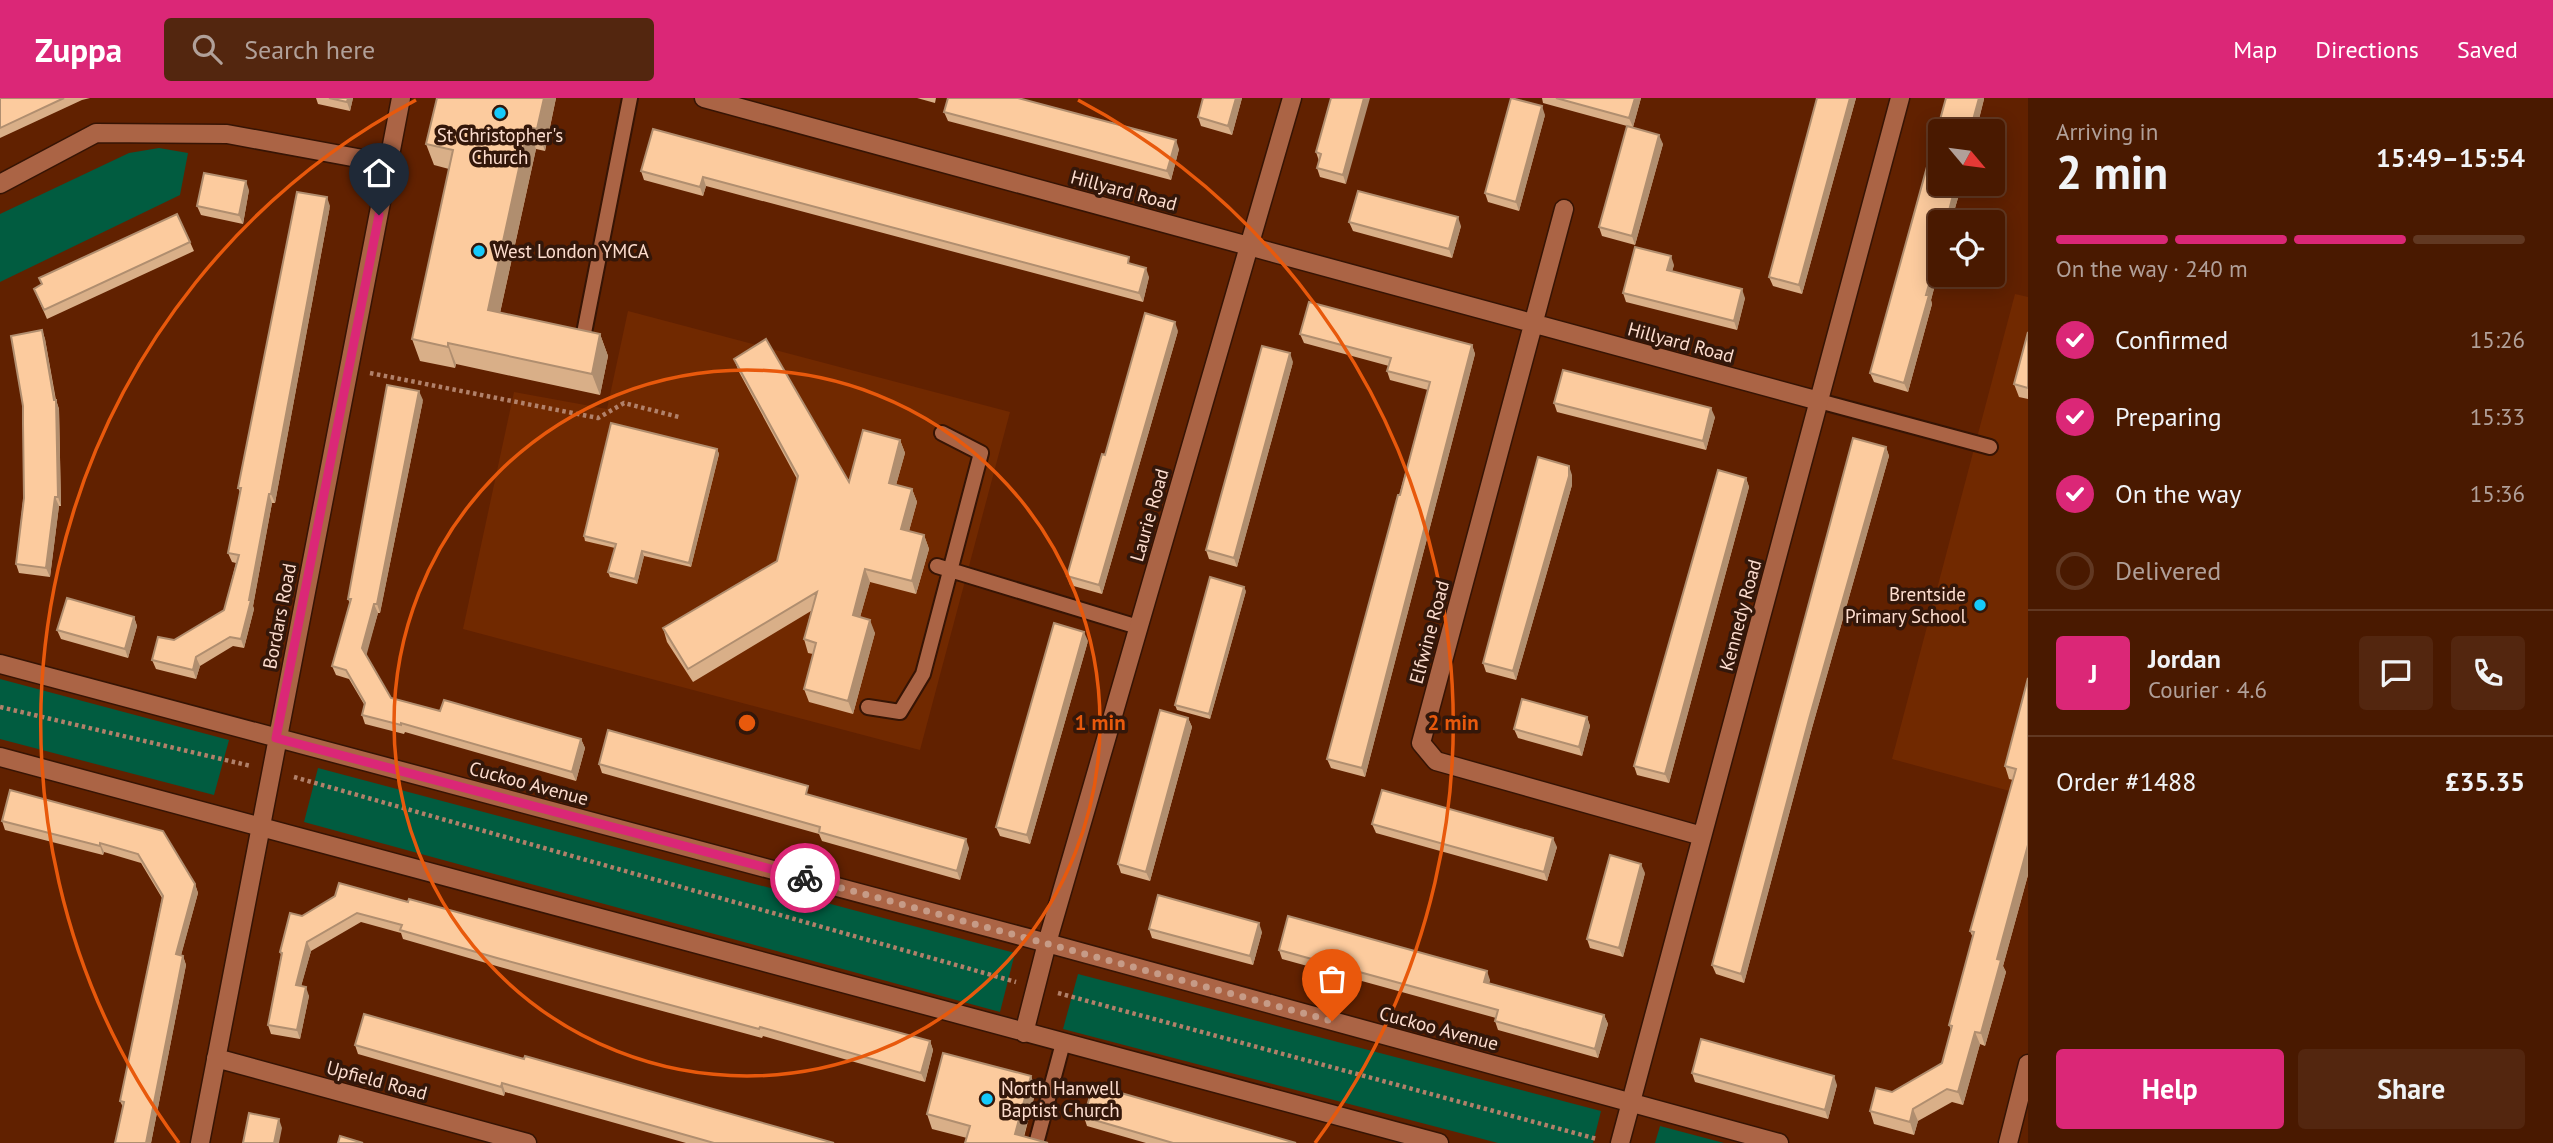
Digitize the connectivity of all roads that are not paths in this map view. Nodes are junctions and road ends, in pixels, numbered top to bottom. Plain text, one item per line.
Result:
1 (401, 98) edge
2 (629, 98) edge
3 (704, 98) edge
4 (1292, 98) edge
5 (1900, 98) edge
6 (390, 164) junction
7 (0, 184) edge
8 (1564, 209) dead end
9 (1249, 246) junction
10 (1532, 323) junction
11 (584, 332) edge
12 (1819, 401) junction
13 (942, 433) dead end
14 (1990, 447) dead end
15 (944, 568) junction
16 (1138, 627) junction
17 (0, 664) edge
18 (868, 707) dead end
19 (276, 738) junction
20 (0, 757) edge
21 (260, 825) junction
22 (1702, 836) junction
23 (1047, 943) junction
24 (1024, 1032) junction
25 (1063, 1043) junction
26 (216, 1058) junction
27 (2028, 1064) edge
28 (1631, 1103) junction
29 (1037, 1140) edge
30 (200, 1143) edge
31 (527, 1143) edge
32 (1439, 1143) edge
33 (1620, 1143) edge
34 (1779, 1143) edge
35 (2008, 1143) edge

1 - 6 street, Bordars Road
2 - 11 lane
3 - 9 street, Hillyard Road
4 - 9 street, Laurie Road
5 - 12 street, Kennedy Road
6 - 7 street
6 - 19 street, Bordars Road
8 - 10 street
9 - 10 street, Hillyard Road
9 - 16 street, Laurie Road
10 - 12 street, Hillyard Road
10 - 22 street, Elfwine Road
12 - 14 lane
12 - 22 street, Kennedy Road
13 - 15 lane
15 - 16 lane
15 - 18 lane
16 - 23 street, Laurie Road
17 - 19 street, Cuckoo Avenue
19 - 21 street, Bordars Road
19 - 23 street, Cuckoo Avenue
20 - 21 street
21 - 24 street
21 - 26 street, Bordars Road
22 - 28 street, Kennedy Road
23 - 24 street
23 - 28 street, Cuckoo Avenue
24 - 25 street
25 - 29 lane
25 - 32 street
26 - 30 street, Bordars Road
26 - 31 street, Upfield Road
27 - 35 street
28 - 33 street, Kennedy Road
28 - 34 street, Cuckoo Avenue

